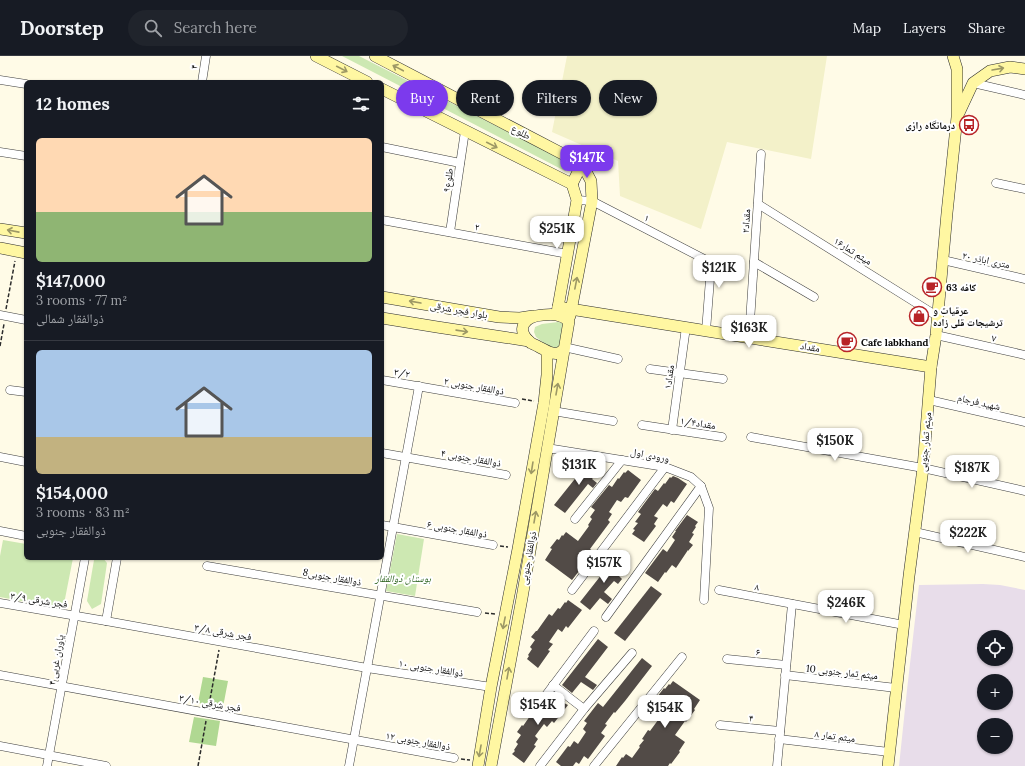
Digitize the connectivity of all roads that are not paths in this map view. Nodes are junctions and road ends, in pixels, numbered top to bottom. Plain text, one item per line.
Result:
1 (206, 56) edge
2 (316, 56) edge
3 (375, 56) edge
4 (953, 56) edge
5 (1025, 69) edge
6 (0, 80) edge
7 (202, 80) edge
8 (364, 80) edge
9 (973, 83) junction
10 (24, 84) edge
11 (384, 90) edge
12 (1025, 95) edge
13 (957, 117) junction
14 (465, 131) junction
15 (384, 147) edge
16 (0, 152) edge
17 (761, 154) dead end
18 (24, 156) edge
19 (460, 162) junction
20 (582, 164) junction
21 (996, 183) dead end
22 (572, 184) junction
23 (1025, 189) edge
24 (577, 200) junction
25 (592, 201) junction
26 (758, 204) junction
27 (384, 220) edge
28 (0, 228) edge
29 (450, 232) junction
30 (24, 233) edge
31 (0, 248) edge
32 (21, 252) edge
33 (568, 254) junction
34 (943, 260) junction
35 (754, 262) junction
36 (1025, 279) edge
37 (384, 296) edge
38 (814, 297) dead end
39 (571, 309) junction
40 (557, 311) junction
41 (536, 315) junction
42 (3, 316) edge
43 (494, 316) junction
44 (937, 316) junction
45 (384, 318) edge
46 (24, 320) edge
47 (569, 321) junction
48 (686, 328) junction
49 (706, 330) junction
50 (486, 334) junction
51 (936, 335) junction
52 (749, 337) junction
53 (529, 341) junction
54 (564, 348) junction
55 (547, 352) junction
56 (1025, 355) edge
57 (618, 359) dead end
58 (931, 367) junction
59 (650, 368) dead end
60 (680, 373) junction
61 (723, 379) dead end
62 (384, 380) edge
63 (419, 386) junction
64 (10, 390) dead end
65 (24, 392) edge
66 (929, 400) junction
67 (515, 404) road end
68 (553, 411) junction
69 (613, 421) dead end
70 (1025, 422) edge
71 (642, 425) dead end
72 (672, 430) junction
73 (722, 437) dead end
74 (751, 437) dead end
75 (547, 448) junction
76 (384, 453) edge
77 (0, 457) edge
78 (406, 457) junction
79 (622, 460) junction
80 (24, 462) edge
81 (665, 467) junction
82 (923, 468) junction
83 (506, 475) dead end
84 (701, 486) junction
85 (1025, 491) edge
86 (575, 519) dead end
87 (384, 525) edge
88 (393, 527) junction
89 (0, 531) edge
90 (915, 532) junction
91 (24, 536) edge
92 (492, 545) road end
93 (1025, 557) edge
94 (85, 560) edge
95 (117, 560) edge
96 (207, 566) dead end
97 (572, 590) dead end
98 (719, 590) dead end
99 (509, 595) junction
100 (380, 596) junction
101 (522, 598) junction
102 (704, 600) dead end
103 (0, 603) edge
104 (792, 604) junction
105 (477, 612) road end
106 (75, 616) junction
107 (606, 617) dead end
108 (106, 621) junction
109 (904, 625) junction
110 (594, 630) dead end
111 (632, 653) dead end
112 (682, 657) dead end
113 (727, 659) dead end
114 (786, 665) junction
115 (367, 668) junction
116 (0, 675) edge
117 (785, 675) junction
118 (553, 685) junction
119 (62, 686) junction
120 (492, 687) junction
121 (896, 688) junction
122 (546, 695) dead end
123 (584, 709) junction
124 (720, 725) dead end
125 (780, 735) junction
126 (354, 739) junction
127 (0, 746) edge
128 (889, 752) junction
129 (49, 755) junction
130 (454, 758) road end
131 (478, 764) edge
132 (47, 766) edge
133 (106, 766) edge
134 (349, 766) edge
135 (491, 766) edge
136 (540, 766) edge
137 (594, 766) edge
138 (777, 766) edge
139 (888, 766) edge

1 - 7 street, ۴
2 -> 8 main road
20 -> 3 main road, طلوع
4 - 13 main road, میثم تمار جنوبی
9 -> 5 main road, میثم تمار جنوبی
6 - 10 street
9 - 12 street
9 - 13 main road, میثم تمار جنوبی
11 - 14 main road
13 - 34 main road, میثم تمار جنوبی
14 - 19 street, طلوع۹
14 -> 22 main road
15 - 19 street
16 - 18 street
17 - 26 street, مقداد۲
19 - 29 street, طلوع۹
20 - 22 main road
20 - 25 main road
21 - 23 street
22 - 24 main road
24 - 25 street, ۱
24 - 33 main road
39 -> 25 main road
25 - 49 street, ۱
26 - 35 street, مقداد۲
26 - 44 street, میثم تمار۱۶
27 - 29 street, ۲
30 -> 28 main road
29 - 33 street, ۲
31 - 32 main road
33 - 40 main road
34 - 36 street, ۲۰ متری اباذر
34 - 44 main road, میثم تمار جنوبی
35 - 38 street
35 - 52 street, مقداد۲
43 -> 37 main road, بلوار فجر شرقی
39 - 40 main road, مقداد
39 - 47 main road
39 - 48 main road, مقداد
40 - 41 main road
40 - 47 main road
41 - 43 main road, بلوار فجر شرقی
41 - 53 main road
42 - 46 street
43 - 50 main road
44 - 51 main road, میثم تمار جنوبی
45 -> 50 main road, بلوار فجر شرقی
47 - 54 main road
48 - 49 main road, مقداد
48 - 60 street, مقداد۱
49 - 52 main road, مقداد
50 - 53 main road, بلوار فجر شرقی
51 - 56 street, ۷
51 - 58 main road, میثم تمار جنوبی
52 - 58 main road, مقداد
53 - 55 main road
54 - 55 main road
54 - 57 street
68 -> 54 main road, ذوالفقار جنوبی
55 -> 99 main road, ذوالفقار جنوبی
58 - 66 main road, میثم تمار جنوبی
59 - 60 street
60 - 61 street
60 - 72 street, مقداد۱
62 - 63 street, ۳/۲
63 - 67 street, ۲ ذوالفقار جنوبی
63 - 78 street
64 - 65 street
66 - 70 street, شهید فرجام
66 - 82 main road, میثم تمار جنوبی
68 - 69 street
68 - 75 main road, ذوالفقار جنوبی
71 - 72 street, مقداد۱/۴
72 - 73 street, مقداد۱/۴
74 - 82 street
75 - 79 street, ورودی اول
101 -> 75 main road, ذوالفقار جنوبی
76 - 78 street, ۴ ذوالفقار جنوبی
77 - 80 street
78 - 83 street, ۴ ذوالفقار جنوبی
78 - 88 street
79 - 81 street, ورودی اول
79 - 86 street
81 - 84 street, ورودی اول
81 - 97 street
82 - 85 street
82 - 90 main road, میثم تمار جنوبی
84 - 102 street
84 - 107 street
87 - 88 street, ۶ ذوالفقار جنوبی
88 - 92 street, ۶ ذوالفقار جنوبی
88 - 100 street
89 - 91 street
90 - 93 street
90 - 109 main road, میثم تمار جنوبی
94 - 106 street, ۴ یاوران غربی
95 - 108 street
96 - 100 street, 8ذوالفقار جنوبی
98 - 104 street, ۸
99 - 101 main road
99 -> 120 main road, ذوالفقار جنوبی
100 - 105 street, 8ذوالفقار جنوبی
100 - 115 street
135 -> 101 main road, ذوالفقار جنوبی
103 - 106 street, ۳/۹ فجر شرقی
104 - 109 street, ۸
104 - 114 street
106 - 108 street, ۳/۸ فجر شرقی
106 - 119 street, ۴ یاوران غربی
108 - 115 street, ۳/۸ فجر شرقی
109 - 121 main road, میثم تمار جنوبی
110 - 118 street
111 - 123 street
112 - 137 street
113 - 114 street, ۶
114 - 117 street
115 - 120 street, ۱۰ ذوالفقار جنوبی
115 - 126 street
116 - 119 street, ۳/۱۰ فجر شرقی
117 - 121 street, میثم تمار جنوبی 10
117 - 125 street
118 - 122 street
118 - 123 street
119 - 126 street, ۳/۱۰ فجر شرقی
119 - 129 street, ۴ یاوران غربی
120 -> 131 main road, ذوالفقار جنوبی
121 - 128 main road, میثم تمار جنوبی
123 - 136 street
124 - 125 street, ۴
125 - 128 street, میثم تمار ۸
125 - 138 street
126 - 130 street, ۱۲ ذوالفقار جنوبی
126 - 134 street
127 - 129 street
128 - 139 main road, میثم تمار جنوبی
129 - 132 street, ۴ یاوران غربی
129 - 133 street

